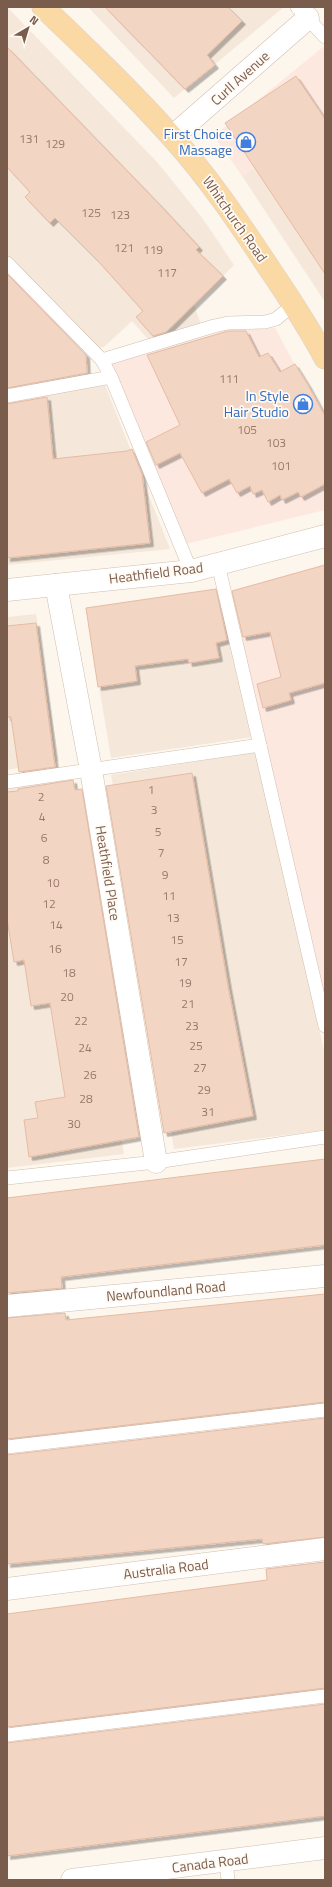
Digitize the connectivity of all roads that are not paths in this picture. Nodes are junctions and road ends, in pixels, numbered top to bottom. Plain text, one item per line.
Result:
1 (44, 7) edge
2 (302, 12) edge
3 (325, 37) edge
4 (172, 137) junction
5 (7, 264) edge
6 (293, 305) junction
7 (325, 358) edge
8 (102, 360) junction
9 (111, 377) junction
10 (7, 396) edge
11 (325, 536) edge
12 (218, 564) junction
13 (191, 571) junction
14 (56, 584) junction
15 (7, 590) edge
16 (260, 745) junction
17 (91, 770) junction
18 (7, 782) edge
19 (325, 1026) edge
20 (325, 1137) edge
21 (156, 1162) junction
22 (7, 1178) edge
23 (325, 1276) edge
24 (7, 1306) edge
25 (325, 1410) edge
26 (7, 1447) edge
27 (325, 1549) edge
28 (7, 1589) edge
29 (325, 1696) edge
30 (7, 1735) edge
31 (325, 1848) edge
32 (227, 1870) edge
33 (72, 1880) edge

1 - 4 main road, Whitchurch Road
2 - 3 lane
2 - 4 street, Curll Avenue
4 - 6 main road, Whitchurch Road
5 - 8 lane
6 - 7 main road, Whitchurch Road
6 - 8 lane
8 - 9 lane
9 - 10 lane
9 - 13 lane
11 - 12 street, Heathfield Road
12 - 13 street, Heathfield Road
12 - 16 lane
13 - 14 street, Heathfield Road
14 - 15 street, Heathfield Road
14 - 17 street, Heathfield Place
16 - 17 lane
16 - 19 lane
17 - 18 lane
17 - 21 street, Heathfield Place
20 - 21 lane
21 - 22 lane
23 - 24 street, Newfoundland Road
25 - 26 lane
27 - 28 street, Australia Road
29 - 30 lane
31 - 32 street, Canada Road
32 - 33 street, Canada Road

